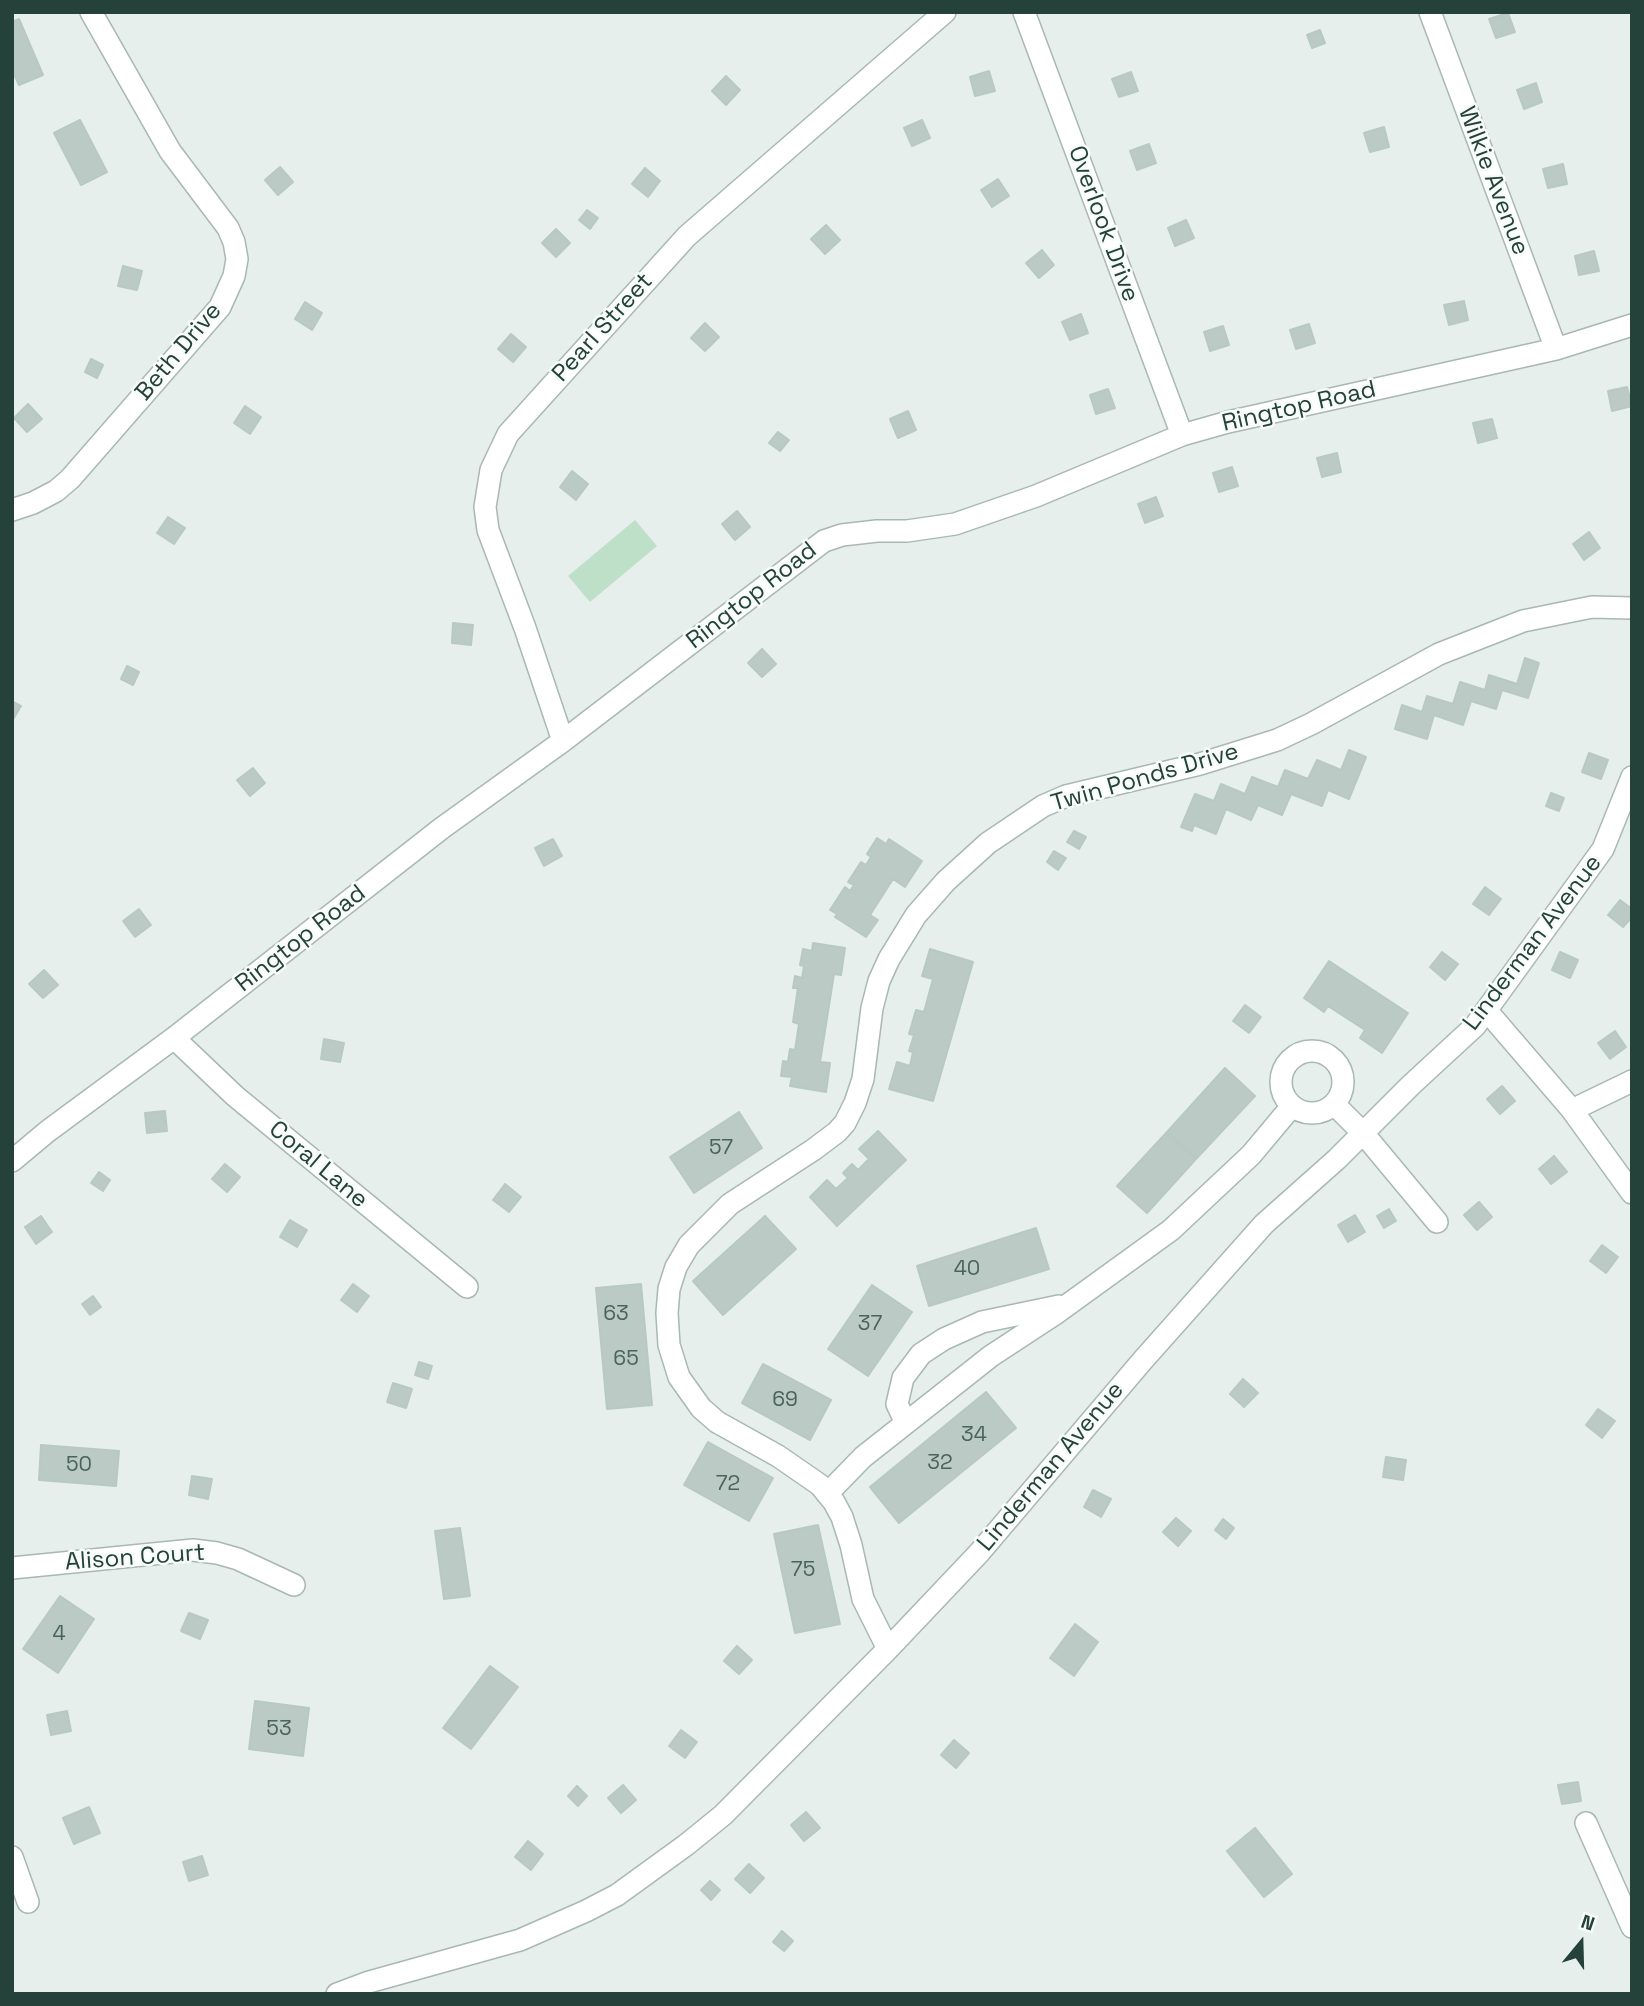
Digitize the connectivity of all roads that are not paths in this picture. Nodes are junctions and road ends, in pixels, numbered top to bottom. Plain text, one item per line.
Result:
1 (91, 12) edge
2 (945, 12) edge
3 (1024, 12) edge
4 (1430, 12) edge
5 (1632, 326) edge
6 (1556, 349) junction
7 (1182, 435) junction
8 (12, 510) edge
9 (1632, 608) edge
10 (563, 741) junction
11 (1632, 777) edge
12 (1487, 1011) junction
13 (174, 1038) junction
14 (1632, 1081) edge
15 (1334, 1104) junction
16 (1292, 1106) junction
17 (1572, 1110) junction
18 (1363, 1133) junction
19 (12, 1161) edge
20 (1632, 1193) edge
21 (1437, 1222) dead end
22 (467, 1287) dead end
23 (1069, 1304) junction
24 (906, 1423) junction
25 (827, 1493) junction
26 (12, 1568) edge
27 (294, 1585) dead end
28 (888, 1649) junction
29 (1586, 1822) dead end
30 (12, 1857) edge
31 (28, 1902) dead end
32 (1632, 1927) edge
33 (337, 1994) edge

1 - 8 street, Beth Drive
2 - 10 street, Pearl Street
3 - 7 street, Overlook Drive
4 - 6 street, Wilkie Avenue
5 - 6 street, Ringtop Road
6 - 7 street, Ringtop Road
7 - 10 street, Ringtop Road
9 - 25 street, Twin Ponds Drive
10 - 13 street, Ringtop Road
11 - 12 street, Linderman Avenue
12 - 17 street
12 - 18 street, Linderman Avenue
13 - 19 street, Ringtop Road
13 - 22 street, Coral Lane
14 - 17 street
15 - 16 street
15 - 16 street
15 - 18 street
16 - 23 street
17 - 20 street
18 - 21 street
18 - 28 street, Linderman Avenue
23 - 24 street
23 - 24 street
24 - 25 street
25 - 28 street, Twin Ponds Drive
26 - 27 street, Alison Court
28 - 33 street, Linderman Avenue
29 - 32 street
30 - 31 street

